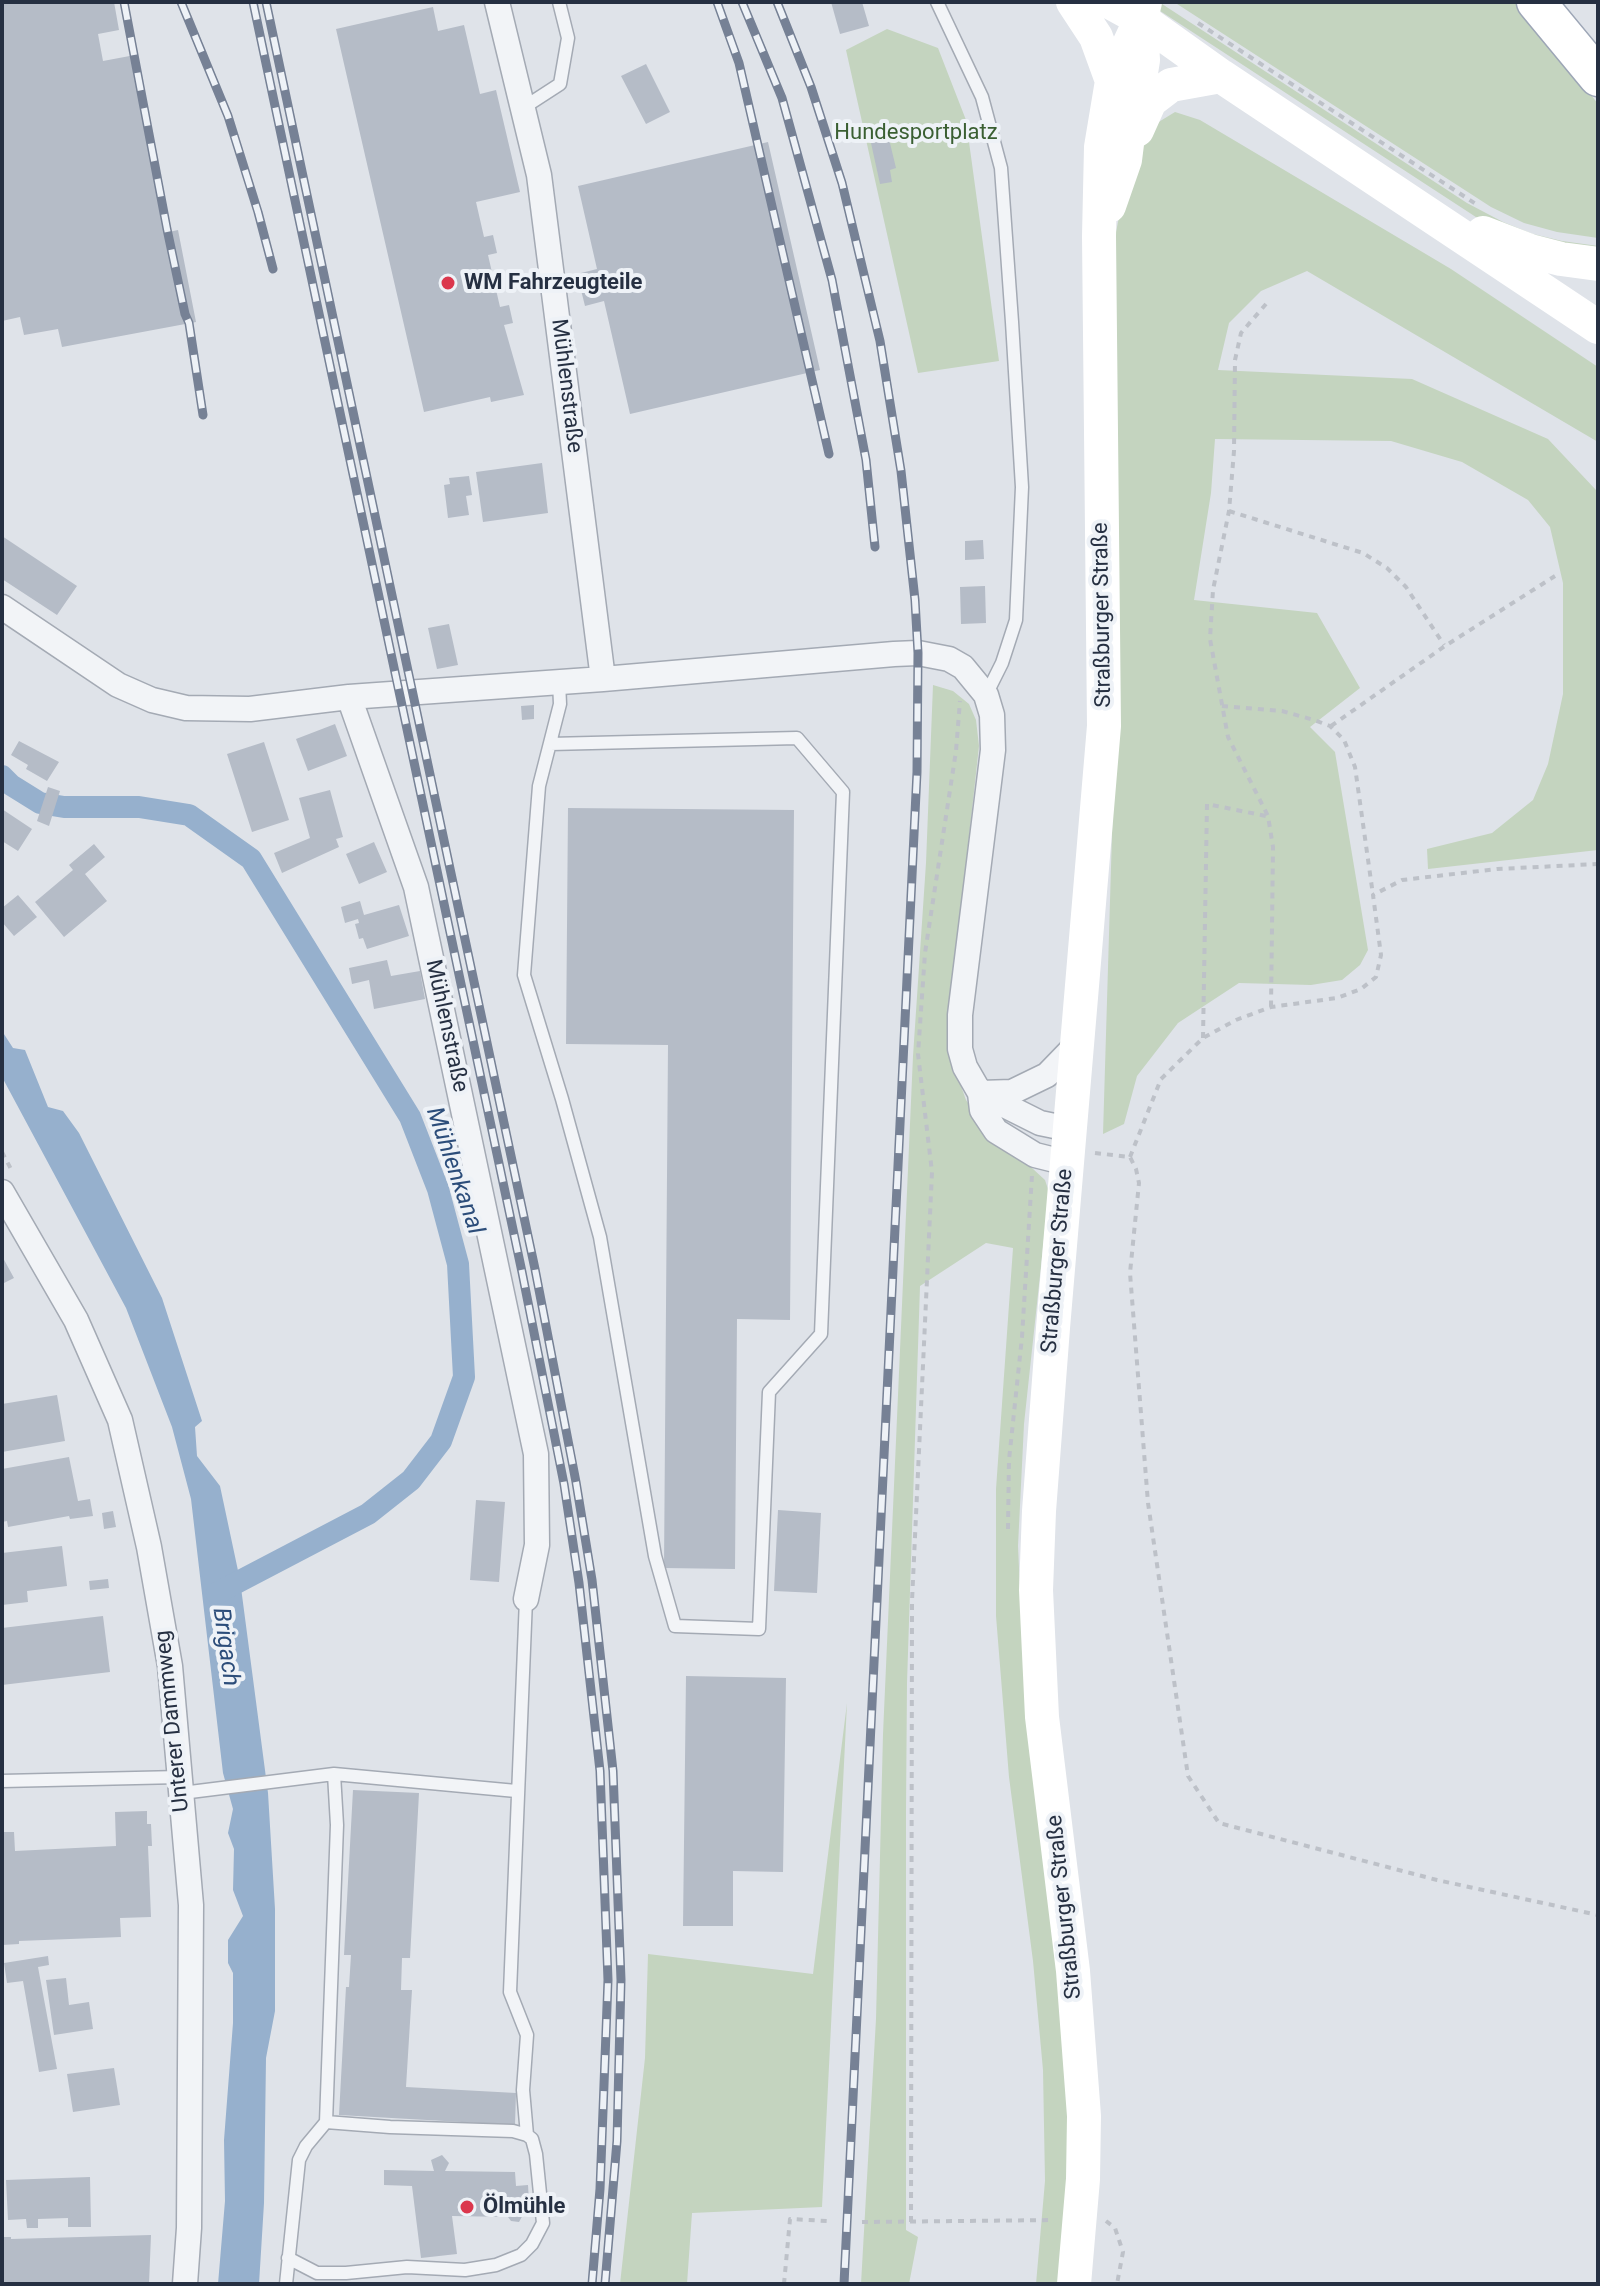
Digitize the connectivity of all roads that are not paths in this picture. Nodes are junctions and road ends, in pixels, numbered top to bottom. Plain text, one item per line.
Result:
1 (497, 2) edge
2 (559, 2) edge
3 (937, 2) edge
4 (1073, 2) edge
5 (1110, 2) edge
6 (1536, 2) edge
7 (1143, 10) edge
8 (1221, 76) junction
9 (1598, 77) edge
10 (1112, 81) junction
11 (523, 108) junction
12 (1125, 160) junction
13 (1395, 192) junction
14 (1099, 236) junction
15 (1598, 264) edge
16 (1598, 327) edge
17 (2, 607) edge
18 (603, 679) junction
19 (559, 682) junction
20 (986, 695) junction
21 (349, 697) junction
22 (550, 744) junction
23 (1078, 1043) junction
24 (980, 1093) junction
25 (1068, 1147) junction
26 (2, 1192) edge
27 (526, 1599) joint
28 (334, 1774) junction
29 (2, 1781) edge
30 (187, 1787) junction
31 (516, 1791) junction
32 (326, 2122) junction
33 (527, 2135) junction
34 (288, 2258) junction
35 (185, 2284) edge
36 (286, 2284) edge
37 (1074, 2284) edge

1 - 11 street, Mühlenstraße
2 - 11 lane
3 - 20 lane
4 - 10 main road, Straßburger Straße
5 - 7 main road
6 - 9 main road
7 - 8 main road
7 - 10 main road, Straßburger Straße
7 - 12 main road, Straßburger Straße
8 - 12 main road, Straßburger Straße
8 - 13 main road
10 - 14 main road, Straßburger Straße
11 - 18 street, Mühlenstraße
12 - 14 main road, Straßburger Straße
13 - 15 main road
13 - 16 main road
14 - 23 main road, Straßburger Straße
17 - 21 street
18 - 19 street
18 - 20 street
19 - 21 street
19 - 22 lane
20 - 24 street
21 - 27 street, Mühlenstraße
22 - 22 lane
23 - 24 street
23 - 25 main road, Straßburger Straße
24 - 25 street
24 - 25 street
25 - 37 main road, Straßburger Straße
26 - 30 street, Unterer Dammweg
27 - 31 lane
28 - 30 lane
28 - 31 lane
28 - 32 lane
29 - 30 lane
30 - 35 street, Unterer Dammweg
31 - 33 lane
32 - 33 lane
32 - 34 lane
33 - 34 lane
34 - 36 lane

